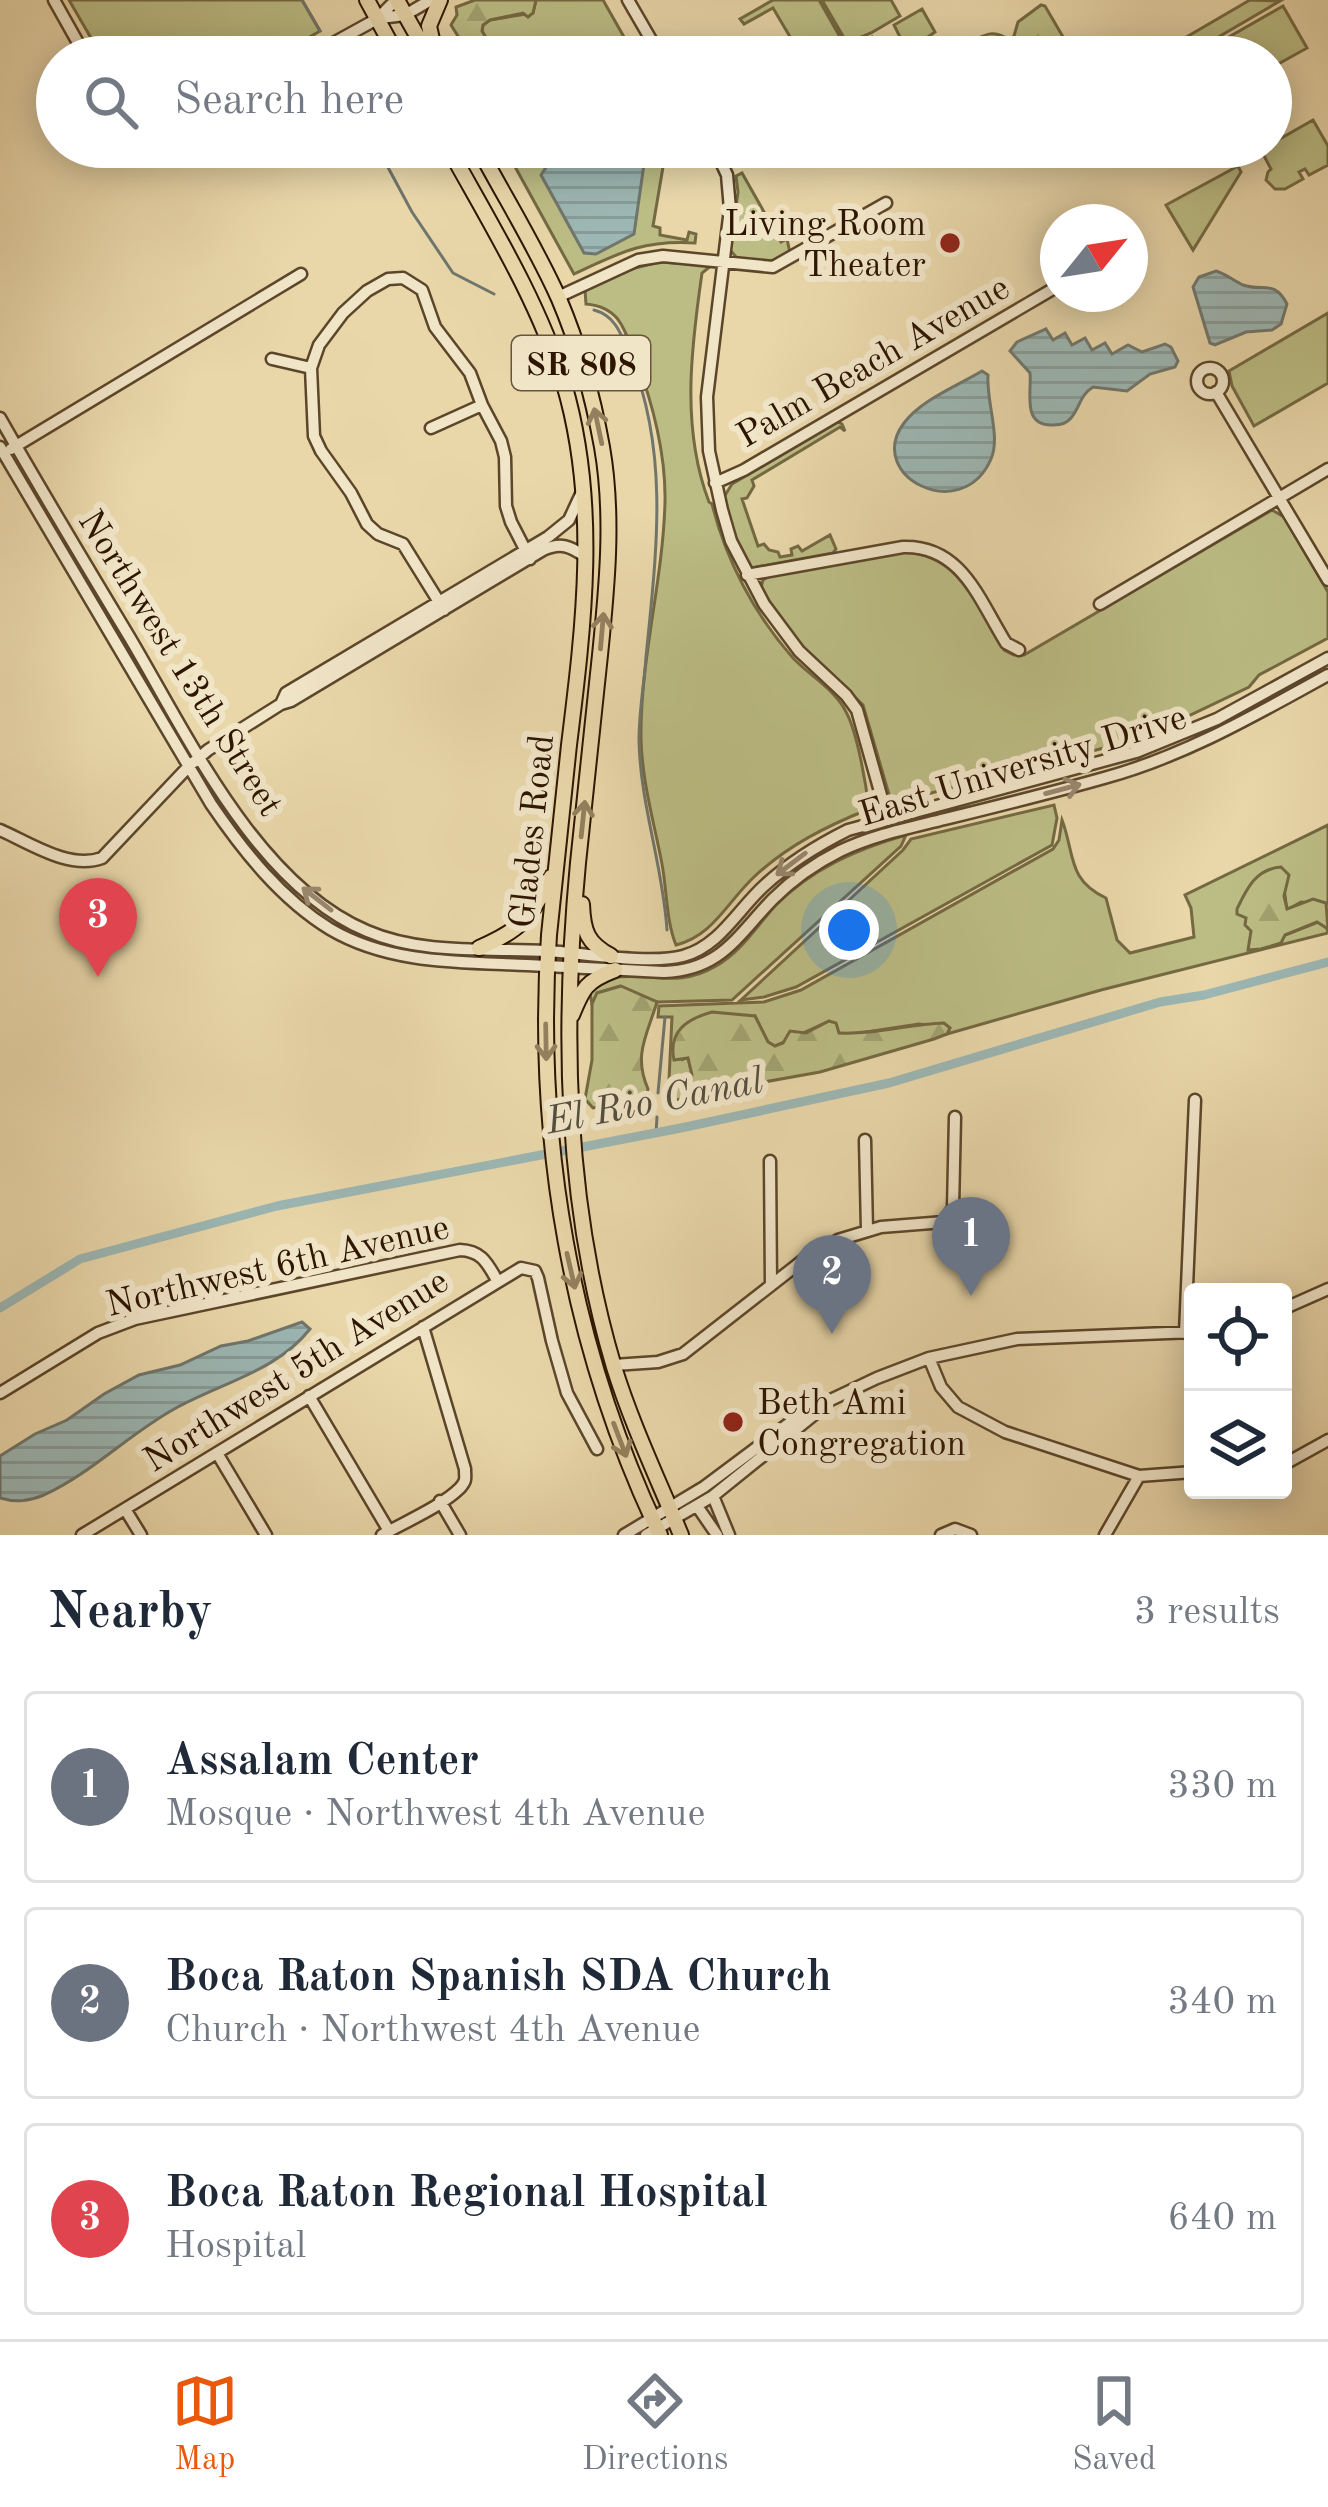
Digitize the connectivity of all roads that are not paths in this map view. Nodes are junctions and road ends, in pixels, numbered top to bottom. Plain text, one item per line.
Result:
1 (54, 0) edge
2 (367, 0) edge
3 (397, 0) edge
4 (435, 0) edge
5 (628, 0) edge
6 (405, 15) junction
7 (377, 19) junction
8 (74, 36) edge
9 (346, 36) edge
10 (386, 36) edge
11 (419, 36) edge
12 (430, 36) edge
13 (649, 36) edge
14 (459, 168) edge
15 (489, 168) edge
16 (724, 168) edge
17 (886, 202) dead end
18 (724, 262) junction
19 (515, 272) junction
20 (301, 274) dead end
21 (558, 297) junction
22 (1040, 297) edge
23 (272, 359) dead end
24 (311, 368) junction
25 (1216, 392) dead end
26 (482, 405) junction
27 (0, 418) edge
28 (431, 428) dead end
29 (16, 446) junction
30 (2, 450) edge
31 (1328, 469) edge
32 (715, 483) junction
33 (584, 487) junction
34 (1280, 498) junction
35 (528, 555) junction
36 (587, 558) junction
37 (747, 575) junction
38 (1328, 580) edge
39 (1100, 604) dead end
40 (442, 606) junction
41 (1018, 650) dead end
42 (1328, 658) edge
43 (1328, 675) edge
44 (576, 687) junction
45 (593, 720) junction
46 (200, 757) junction
47 (189, 766) junction
48 (887, 818) junction
49 (0, 830) edge
50 (891, 832) junction
51 (579, 857) junction
52 (556, 867) junction
53 (478, 948) junction
54 (548, 959) junction
55 (570, 960) junction
56 (613, 963) junction
57 (568, 1026) junction
58 (1195, 1100) dead end
59 (955, 1118) dead end
60 (866, 1140) dead end
61 (770, 1161) dead end
62 (866, 1230) junction
63 (497, 1280) junction
64 (1190, 1283) edge
65 (771, 1285) junction
66 (1328, 1288) edge
67 (1292, 1305) edge
68 (423, 1327) junction
69 (1184, 1333) edge
70 (928, 1358) junction
71 (614, 1365) junction
72 (0, 1393) edge
73 (309, 1396) junction
74 (833, 1399) junction
75 (1328, 1440) edge
76 (597, 1449) dead end
77 (217, 1453) junction
78 (1292, 1460) edge
79 (1184, 1473) edge
80 (1139, 1476) junction
81 (712, 1496) junction
82 (440, 1502) junction
83 (698, 1506) junction
84 (125, 1509) junction
85 (672, 1514) junction
86 (654, 1529) edge
87 (385, 1533) edge
88 (82, 1535) edge
89 (141, 1535) edge
90 (266, 1535) edge
91 (460, 1535) edge
92 (624, 1535) edge
93 (681, 1535) edge
94 (717, 1535) edge
95 (729, 1535) edge
96 (941, 1535) edge
97 (970, 1535) edge
98 (1105, 1535) edge

1 - 8 street
2 - 7 main road
3 - 6 main road
3 - 7 street
4 - 6 street
4 - 12 main road
5 - 13 street
6 - 7 street
6 - 11 main road
7 - 9 street
7 - 10 main road
14 - 19 main road, Glades Road / SR 808
15 - 21 main road, Glades Road / SR 808
16 - 18 street
17 - 18 street
18 - 21 street
18 - 32 street
19 - 21 main road
19 - 33 main road, Glades Road / SR 808
20 - 29 street
45 -> 21 main road, Glades Road / SR 808
22 - 32 street, Palm Beach Avenue
23 - 24 street
24 - 26 street
24 - 40 street
25 - 34 street
26 - 28 street
26 - 35 street
27 - 29 street, Northwest 13th Street
29 - 30 street
29 - 46 street, Northwest 13th Street
30 - 47 street, Northwest 13th Street
31 - 34 street
32 - 37 street
33 - 35 street
33 - 36 main road, Glades Road / SR 808
34 - 38 street
34 - 39 street
35 - 36 street
35 - 40 street
36 - 44 main road, Glades Road / SR 808
37 - 41 street
37 - 48 street
40 - 46 street
42 - 48 street, East University Drive
50 -> 43 street, East University Drive
44 - 45 main road
44 - 52 main road, Glades Road / SR 808
51 -> 45 main road, Glades Road / SR 808
46 - 47 street
53 -> 46 street, Northwest 13th Street
47 - 49 street
47 - 54 street, Northwest 13th Street
48 - 50 street
48 -> 56 street, East University Drive
50 - 56 street, East University Drive
51 - 55 main road, Glades Road / SR 808
51 - 56 main road
52 - 53 main road
52 - 54 main road, Glades Road / SR 808
53 - 54 street, Northwest 13th Street
54 - 55 street, East University Drive
54 -> 86 main road, Glades Road / SR 808
55 - 56 street, East University Drive
55 - 57 main road, Glades Road / SR 808
56 - 57 main road
57 - 71 main road, Glades Road / SR 808
58 - 64 street
59 - 62 street
60 - 62 street
61 - 65 street
62 - 65 street
63 - 68 street, Northwest 5th Avenue
63 - 72 street, Northwest 6th Avenue
63 - 76 street, Northwest 5th Avenue
65 - 71 street
66 - 67 street
68 - 73 street, Northwest 5th Avenue
68 - 82 street
69 - 70 street
70 - 74 street
70 - 80 street
71 - 85 main road, Glades Road / SR 808
73 - 77 street, Northwest 5th Avenue
73 - 87 street
74 - 81 street
74 - 85 street
75 - 78 street
77 - 84 street, Northwest 5th Avenue
77 - 90 street
79 - 80 street
80 - 98 street
81 - 83 street
81 - 95 street
82 - 87 street
82 - 91 street
83 - 85 street
83 - 94 street
84 - 88 street, Northwest 5th Avenue
84 - 89 street
85 - 86 street
85 - 93 main road, Glades Road / SR 808
86 - 92 street
96 - 97 street

